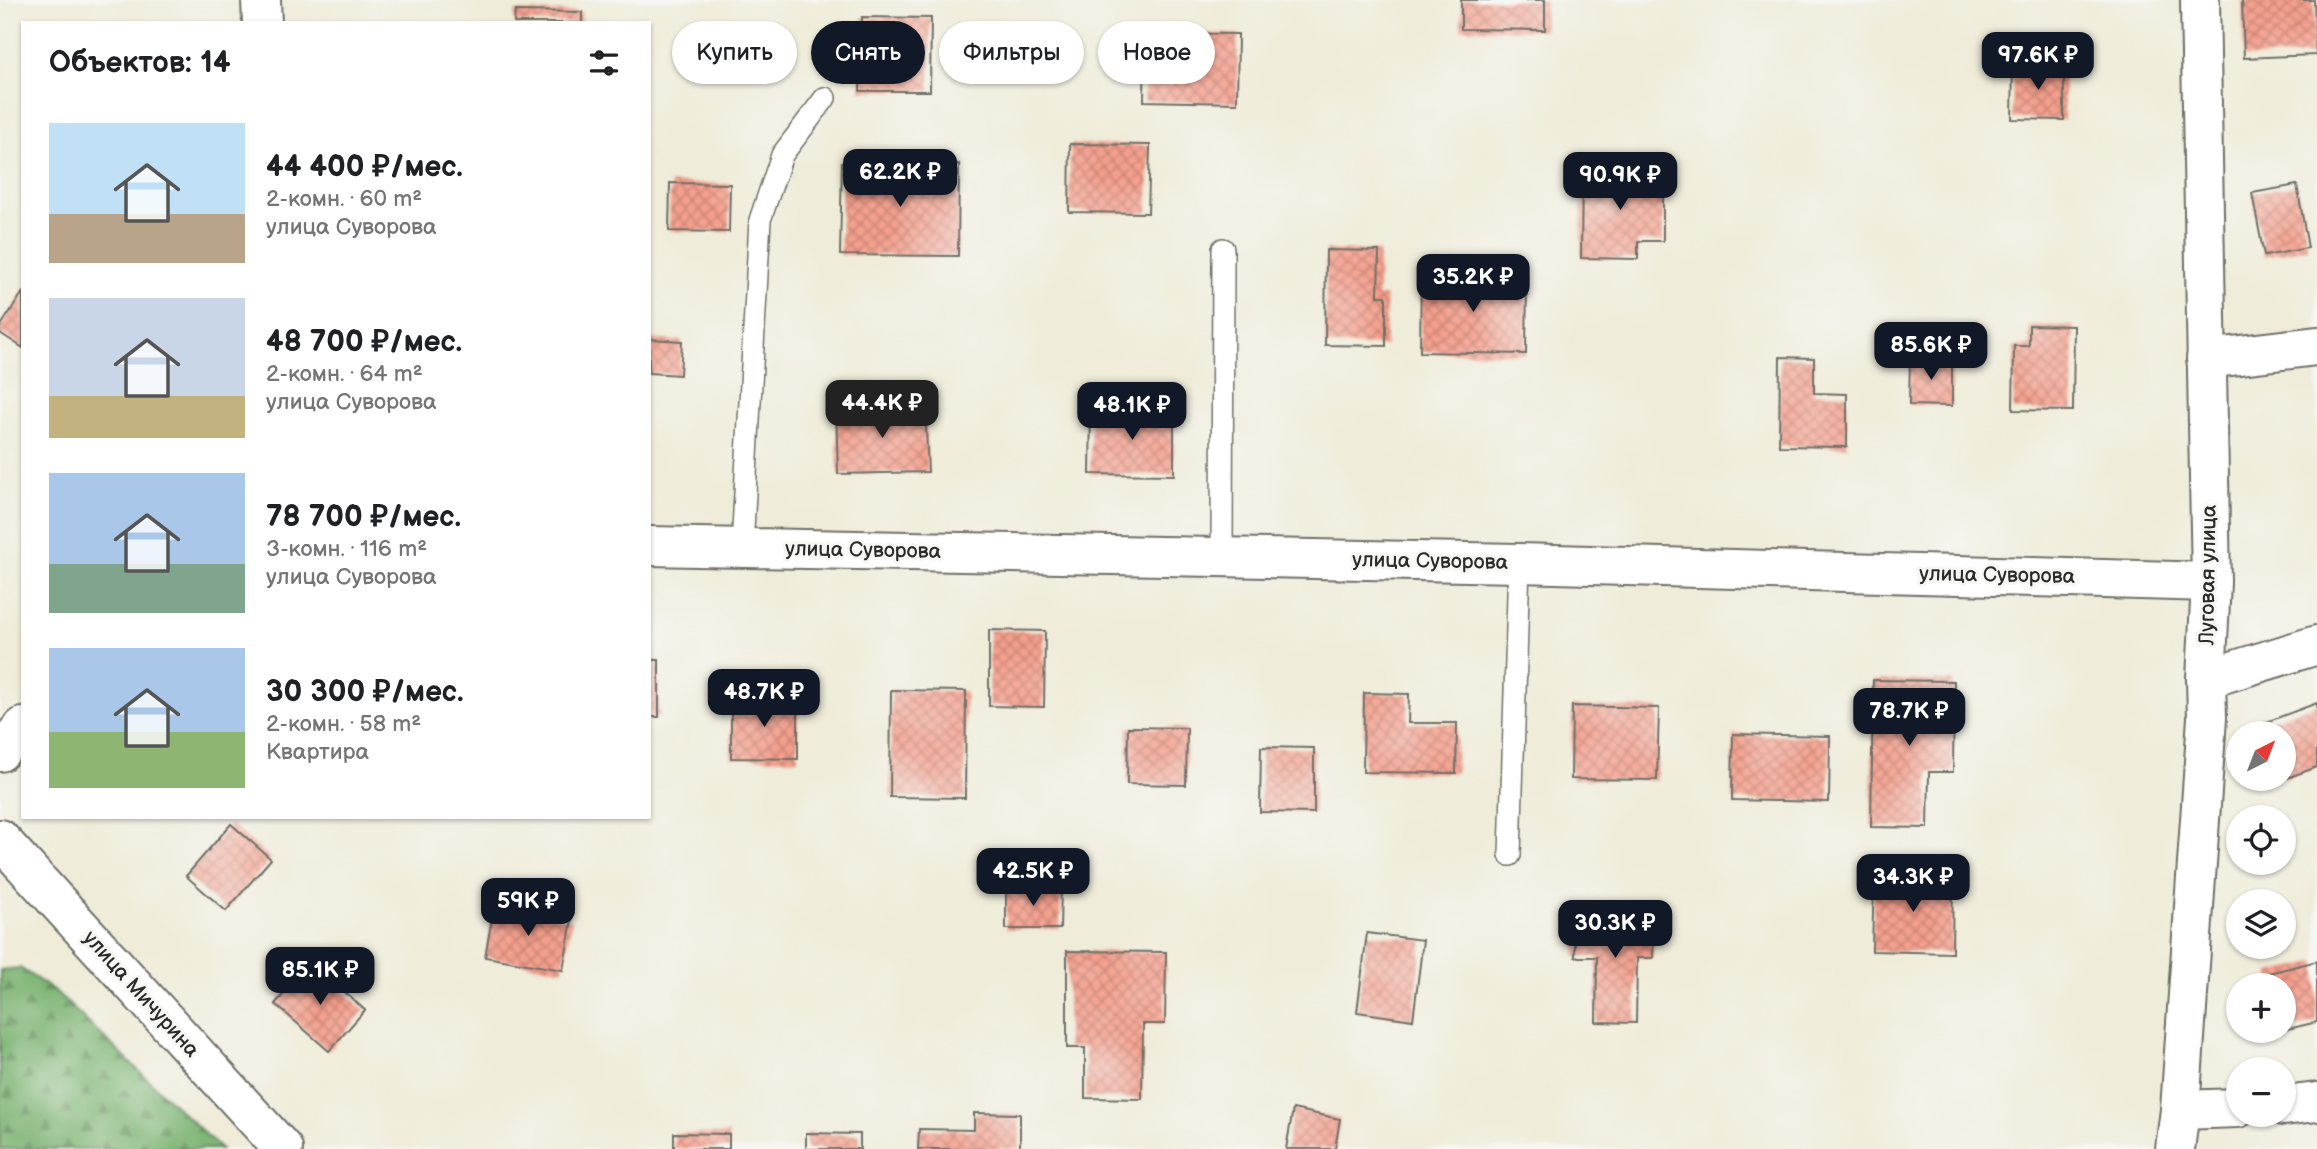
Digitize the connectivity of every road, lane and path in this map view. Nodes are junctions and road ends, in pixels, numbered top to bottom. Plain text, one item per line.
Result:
1 (261, 0) edge
2 (2200, 0) edge
3 (262, 21) edge
4 (825, 98) dead end
5 (1223, 249) dead end
6 (2317, 346) edge
7 (2206, 359) junction
8 (651, 546) edge
9 (742, 548) junction
10 (1222, 557) junction
11 (1519, 563) junction
12 (2211, 582) junction
13 (2317, 646) edge
14 (2206, 679) junction
15 (21, 729) edge
16 (0, 752) edge
17 (0, 839) edge
18 (1510, 855) dead end
19 (2317, 1102) edge
20 (2296, 1105) edge
21 (2226, 1108) edge
22 (2180, 1110) junction
23 (283, 1149) edge
24 (2175, 1149) edge

1 - 3 street
2 - 7 street, Луговая улица
4 - 9 lane
5 - 10 lane
6 - 7 street
7 - 12 street, Луговая улица
8 - 9 street, улица Суворова
9 - 10 street, улица Суворова
10 - 11 street, улица Суворова
11 - 12 street, улица Суворова
11 - 18 lane
12 - 14 street, Луговая улица
13 - 14 street
14 - 22 street, Луговая улица
15 - 16 street
17 - 23 street, улица Мичурина
19 - 20 street
21 - 22 street
22 - 24 street, Луговая улица

